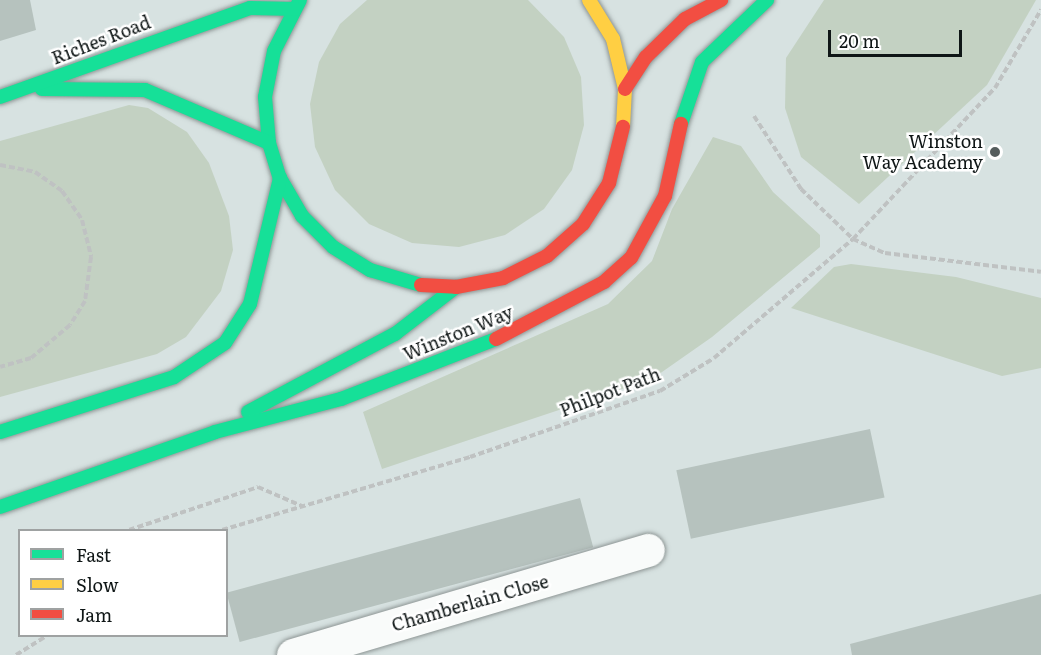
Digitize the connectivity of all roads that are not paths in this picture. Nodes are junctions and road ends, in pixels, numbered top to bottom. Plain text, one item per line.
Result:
1 (589, 0) edge
2 (722, 0) edge
3 (767, 0) edge
4 (297, 4) edge
5 (26, 88) junction
6 (625, 89) junction
7 (0, 97) edge
8 (269, 143) junction
9 (280, 178) junction
10 (456, 287) junction
11 (0, 432) edge
12 (215, 432) junction
13 (0, 507) edge
14 (648, 550) dead end
15 (292, 655) edge

1 - 6 main road
2 - 6 main road
3 - 12 main road, Winston Way
4 - 5 main road, Riches Road
4 - 8 main road
5 - 7 main road, Riches Road
5 - 8 main road, Riches Road
6 - 10 main road
8 - 9 main road
9 - 10 main road
9 - 11 main road
10 - 12 main road
12 - 13 main road, Winston Way
14 - 15 street, Chamberlain Close

